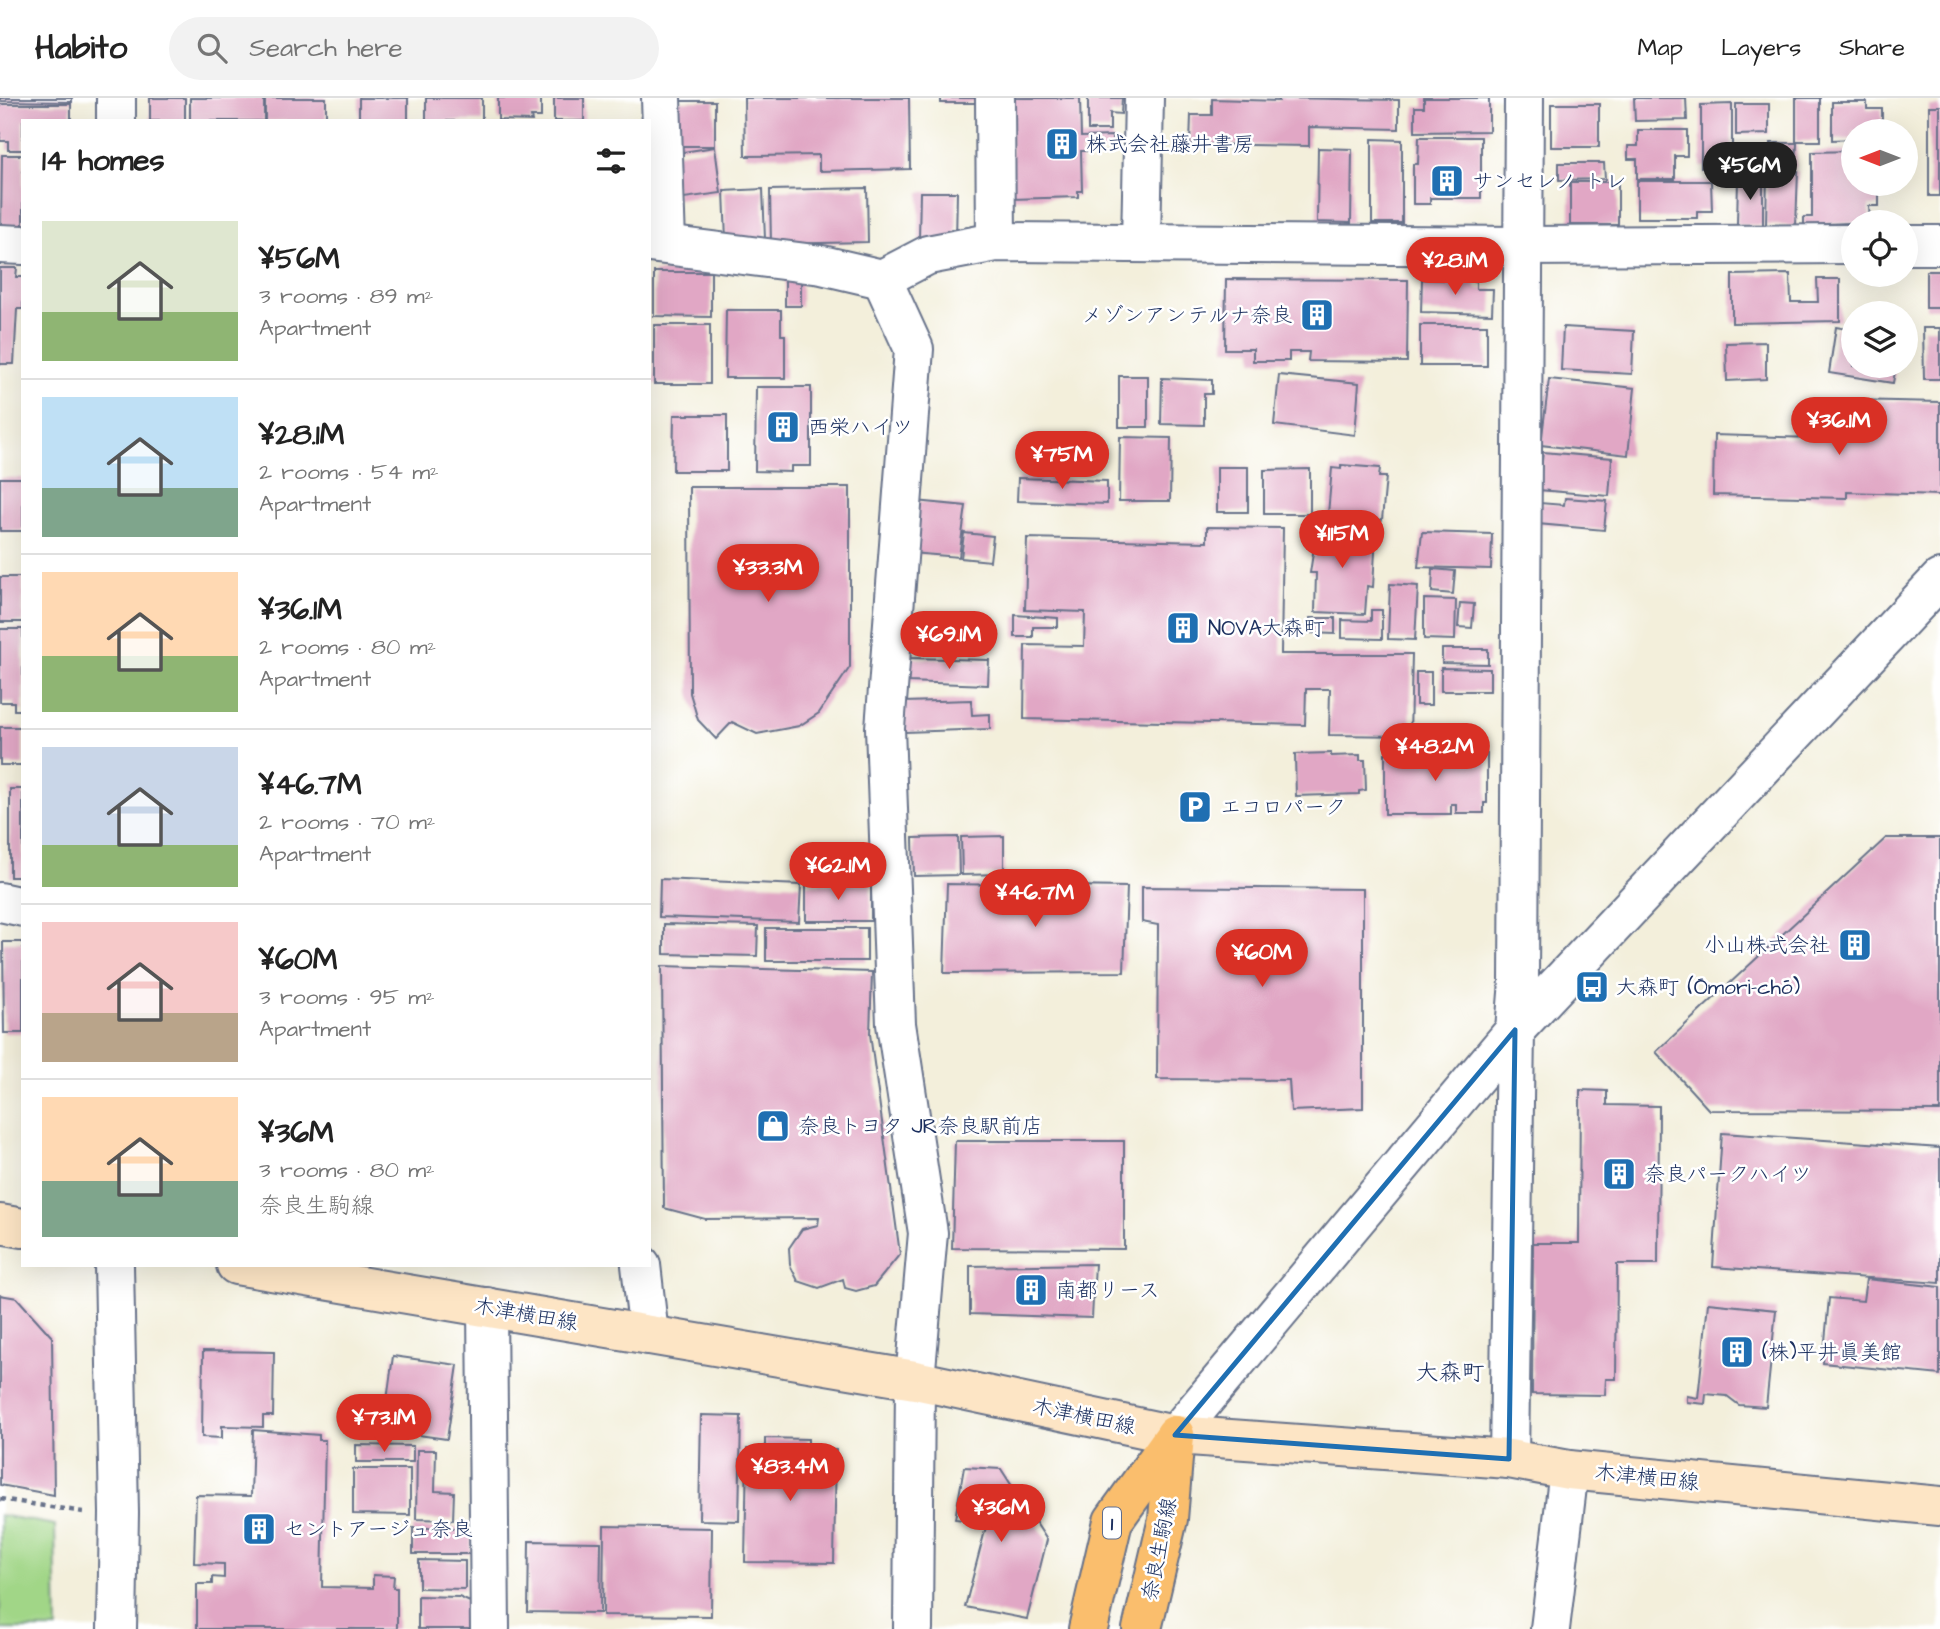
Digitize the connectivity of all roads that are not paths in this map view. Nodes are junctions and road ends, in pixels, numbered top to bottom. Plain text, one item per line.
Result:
1 (116, 98) edge
2 (661, 98) edge
3 (995, 98) edge
4 (1144, 98) edge
5 (1524, 98) edge
6 (116, 119) edge
7 (996, 242) junction
8 (1141, 242) junction
9 (658, 243) edge
10 (0, 244) edge
11 (21, 244) edge
12 (1841, 244) edge
13 (1918, 245) edge
14 (1940, 245) edge
15 (1522, 246) junction
16 (882, 279) junction
17 (1940, 579) edge
18 (0, 902) edge
19 (21, 907) edge
20 (1515, 1030) junction
21 (0, 1224) edge
22 (21, 1228) edge
23 (114, 1267) edge
24 (248, 1267) edge
25 (641, 1267) edge
26 (487, 1307) junction
27 (649, 1335) junction
28 (915, 1380) junction
29 (1175, 1434) junction
30 (1508, 1459) junction
31 (1569, 1470) junction
32 (1940, 1506) edge
33 (117, 1629) edge
34 (491, 1629) edge
35 (913, 1629) edge
36 (1088, 1629) edge
37 (1142, 1629) edge
38 (1550, 1629) edge

1 - 6 street
2 - 9 street
3 - 7 street
4 - 8 street
5 - 15 street
7 - 8 street
7 - 16 street
8 - 15 street
9 - 16 street
10 - 11 street
12 - 15 street
13 - 14 street
15 - 20 street
16 - 28 street
17 - 20 street
18 - 19 street
20 - 29 street
20 - 30 street
21 - 22 main road
23 - 33 street
24 - 26 main road, 木津横田線
25 - 27 street
26 - 27 main road, 木津横田線
26 - 34 street
27 - 28 main road, 木津横田線
28 - 29 main road, 木津横田線
28 - 35 street
29 - 30 main road, 木津横田線
29 - 36 main road, 奈良生駒線 / 1
29 - 37 main road, 奈良生駒線
30 - 31 main road, 木津横田線
31 - 32 main road, 木津横田線
31 - 38 street

